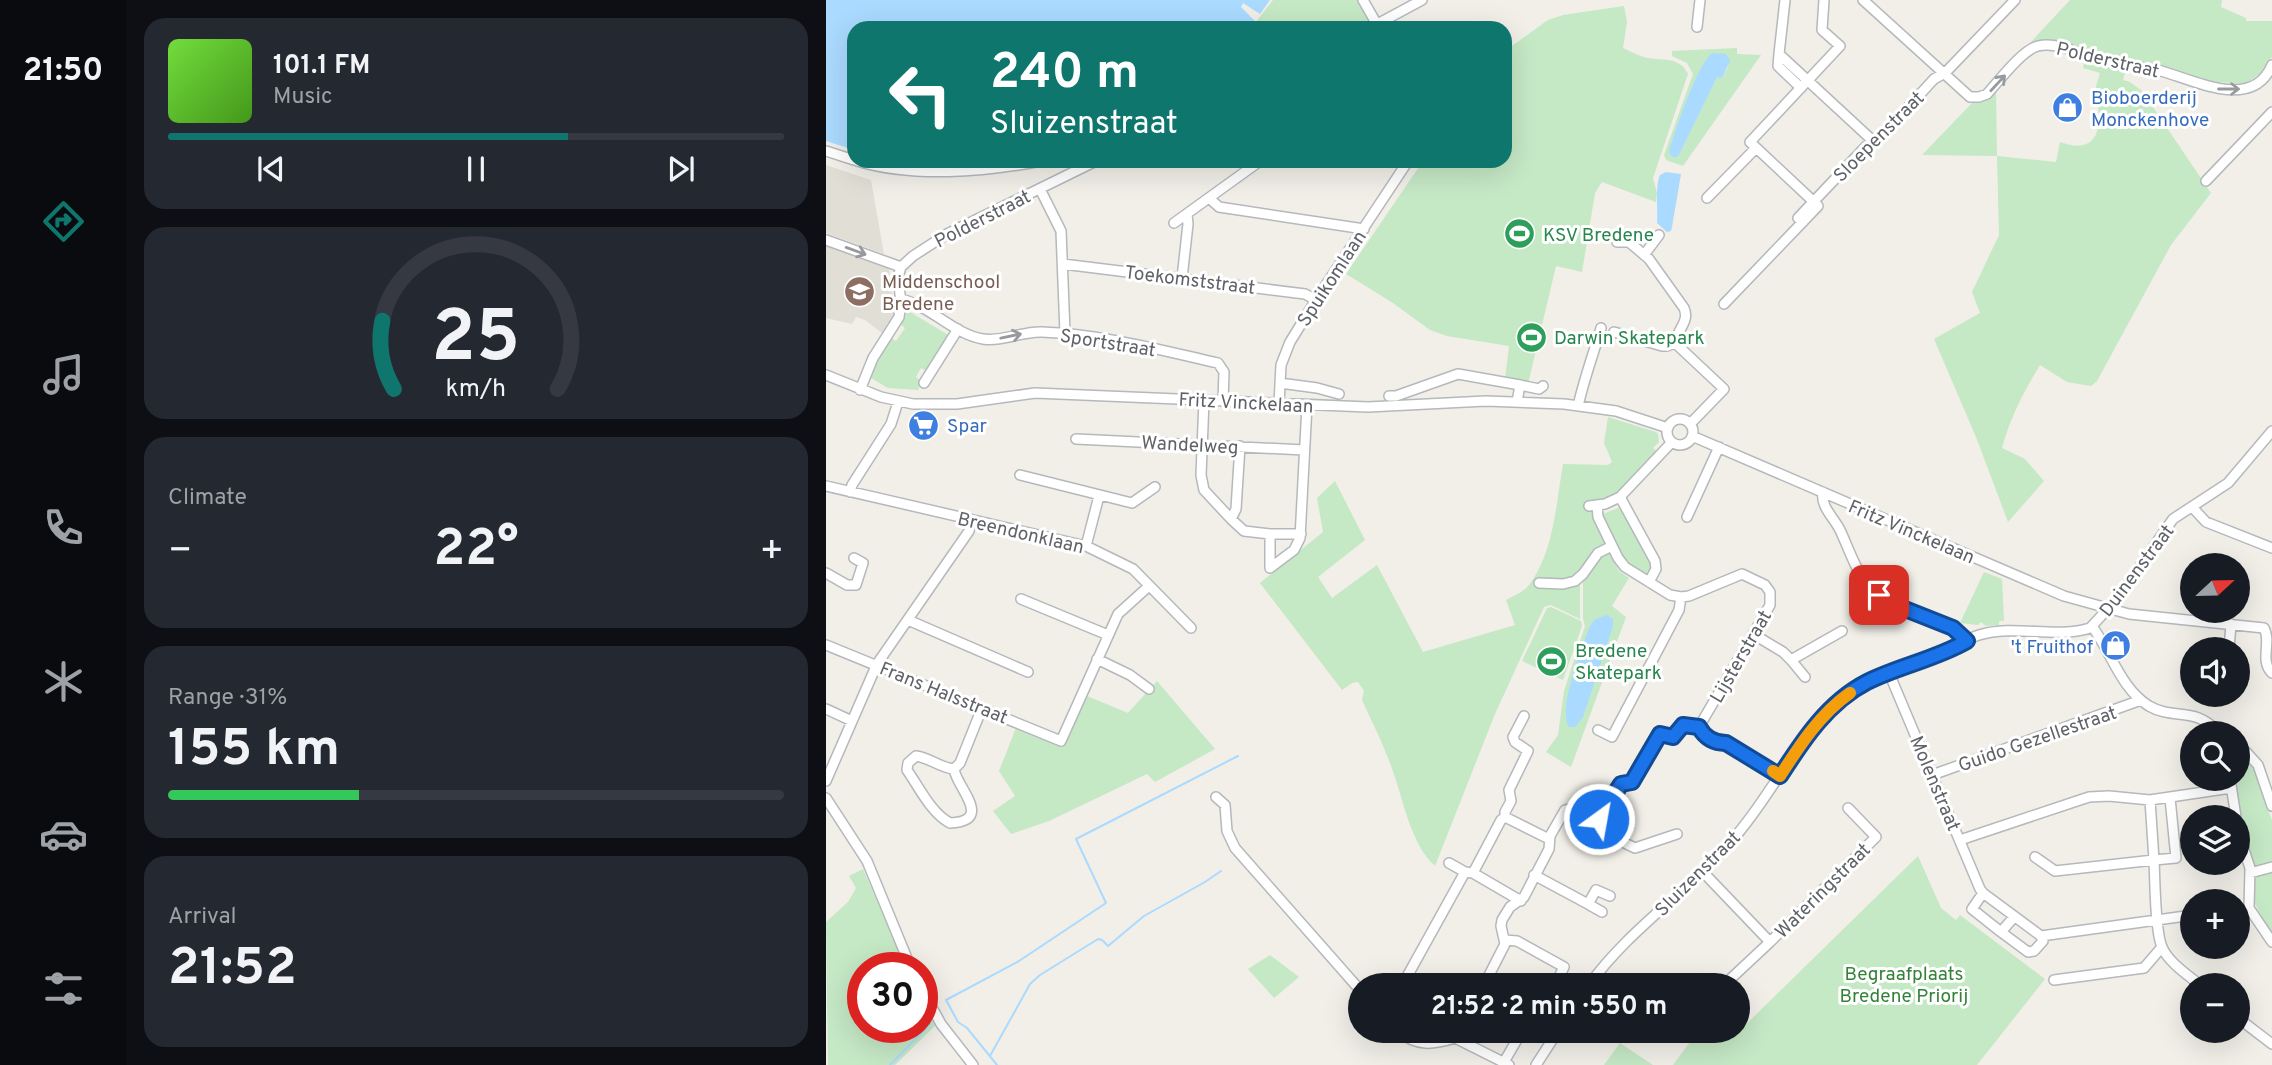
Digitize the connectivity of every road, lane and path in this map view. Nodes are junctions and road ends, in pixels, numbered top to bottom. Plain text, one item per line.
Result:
1 (1363, 0) edge
2 (1422, 0) edge
3 (1700, 0) edge
4 (1785, 0) edge
5 (1824, 0) edge
6 (1863, 0) edge
7 (2015, 0) edge
8 (1372, 21) edge
9 (1385, 21) edge
10 (1697, 27) dead end
11 (2272, 66) edge
12 (1945, 73) junction
13 (1805, 84) junction
14 (2272, 112) edge
15 (1872, 140) junction
16 (1756, 148) junction
17 (826, 151) edge
18 (847, 158) edge
19 (902, 168) edge
20 (1000, 168) edge
21 (1082, 168) edge
22 (1250, 168) edge
23 (1403, 168) edge
24 (2206, 181) dead end
25 (1040, 189) junction
26 (1209, 198) junction
27 (1707, 198) dead end
28 (1814, 202) junction
29 (1187, 214) junction
30 (1174, 223) dead end
31 (1364, 229) junction
32 (1659, 235) dead end
33 (826, 240) edge
34 (1617, 242) dead end
35 (1644, 255) junction
36 (1063, 264) junction
37 (901, 267) junction
38 (1182, 278) junction
39 (901, 299) junction
40 (1316, 300) junction
41 (1724, 304) dead end
42 (1601, 328) dead end
43 (958, 329) junction
44 (1614, 332) dead end
45 (1065, 333) junction
46 (1675, 342) junction
47 (826, 375) edge
48 (924, 383) dead end
49 (1280, 383) junction
50 (1520, 385) junction
51 (1542, 386) dead end
52 (860, 390) junction
53 (1339, 394) dead end
54 (1204, 400) junction
55 (1394, 400) junction
56 (1223, 401) junction
57 (898, 402) junction
58 (1517, 402) junction
59 (1279, 404) junction
60 (1307, 405) junction
61 (1578, 406) junction
62 (1690, 424) junction
63 (1668, 428) junction
64 (2272, 431) edge
65 (1692, 436) junction
66 (1076, 439) dead end
67 (1672, 442) junction
68 (1202, 444) junction
69 (1240, 446) junction
70 (1718, 447) junction
71 (1304, 450) junction
72 (1020, 475) dead end
73 (826, 486) edge
74 (1155, 487) dead end
75 (850, 492) junction
76 (1823, 492) junction
77 (1099, 496) junction
78 (1620, 497) junction
79 (2192, 507) junction
80 (1687, 517) dead end
81 (1231, 519) junction
82 (971, 520) junction
83 (1270, 534) junction
84 (1301, 534) junction
85 (1612, 545) junction
86 (1086, 546) junction
87 (2272, 548) edge
88 (854, 558) dead end
89 (826, 573) edge
90 (1648, 582) junction
91 (1539, 583) dead end
92 (1149, 586) junction
93 (1681, 597) junction
94 (1021, 600) dead end
95 (2109, 607) junction
96 (908, 620) junction
97 (2231, 624) junction
98 (2092, 626) junction
99 (1191, 628) dead end
100 (1842, 631) dead end
101 (1754, 634) junction
102 (1108, 635) junction
103 (2230, 637) edge
104 (1967, 641) junction
105 (826, 645) edge
106 (1097, 659) junction
107 (1791, 660) junction
108 (877, 664) junction
109 (1028, 672) dead end
110 (1889, 673) junction
111 (2272, 673) edge
112 (1804, 677) dead end
113 (1149, 688) dead end
114 (2141, 700) junction
115 (982, 708) junction
116 (826, 709) edge
117 (1524, 716) dead end
118 (852, 721) junction
119 (2205, 721) edge
120 (1699, 727) junction
121 (1598, 730) dead end
122 (2250, 756) edge
123 (954, 769) junction
124 (1932, 775) junction
125 (1780, 776) junction
126 (826, 781) edge
127 (2198, 791) edge
128 (1216, 797) dead end
129 (826, 798) edge
130 (2170, 798) junction
131 (2150, 800) junction
132 (2272, 806) edge
133 (1848, 808) dead end
134 (1506, 817) junction
135 (1599, 819) junction
136 (1677, 834) dead end
137 (1549, 839) junction
138 (1960, 840) junction
139 (2035, 856) dead end
140 (2154, 860) junction
141 (1449, 863) dead end
142 (2272, 866) edge
143 (1702, 871) junction
144 (1469, 872) junction
145 (2250, 873) edge
146 (1534, 875) junction
147 (1983, 893) junction
148 (1610, 896) dead end
149 (1521, 901) junction
150 (1588, 904) junction
151 (1602, 912) dead end
152 (2014, 916) junction
153 (2180, 916) edge
154 (2250, 917) edge
155 (2158, 919) junction
156 (2001, 932) junction
157 (2041, 936) junction
158 (1506, 940) junction
159 (1770, 942) junction
160 (2272, 942) edge
161 (2162, 947) junction
162 (904, 952) edge
163 (1409, 973) edge
164 (1490, 973) edge
165 (1561, 973) edge
166 (1598, 973) edge
167 (1737, 973) edge
168 (2186, 973) edge
169 (1348, 976) edge
170 (2054, 980) dead end
171 (938, 1018) edge
172 (2250, 1027) edge
173 (1472, 1043) edge
174 (1516, 1043) edge
175 (1550, 1043) edge
176 (2272, 1044) edge
177 (1506, 1064) edge
178 (973, 1065) edge
179 (1536, 1065) edge

1 - 8 street
2 - 9 street
3 - 10 street
4 - 13 street
5 - 13 street
6 - 12 street, Polderstraat
7 - 12 street, Sloepenstraat
12 -> 11 street, Polderstraat
12 - 15 street, Sloepenstraat
13 - 15 street
13 - 16 street
14 - 24 street
15 - 28 street, Sloepenstraat
16 - 27 street
16 - 28 street
17 - 18 street
19 - 20 street
21 - 25 street, Polderstraat
22 - 26 street
23 - 31 street, Spuikomlaan
25 - 36 street
25 - 37 street, Polderstraat
26 - 29 street
26 - 31 street
28 - 41 street, Sloepenstraat
29 - 30 street
29 - 38 street
31 - 40 street, Spuikomlaan
32 - 35 street
33 -> 37 street
34 - 35 street
35 - 46 street
36 - 38 street, Toekomststraat
36 - 45 street
37 - 39 street
38 - 40 street, Toekomststraat
39 - 43 street, Sportstraat
39 - 52 street
40 - 49 street, Spuikomlaan
42 - 61 street
43 -> 45 street, Sportstraat
43 - 48 street
44 - 46 street
45 - 56 street, Sportstraat
46 - 62 street
47 - 52 street, Fritz Vinckelaan
49 - 53 street
49 - 59 street, Spuikomlaan
50 - 51 street
50 - 55 street
50 - 58 street
52 - 57 street, Fritz Vinckelaan
54 - 56 street, Fritz Vinckelaan
54 - 57 street, Fritz Vinckelaan
54 - 68 street
55 - 58 street, Fritz Vinckelaan
55 - 60 street, Fritz Vinckelaan
56 - 59 street, Fritz Vinckelaan
57 - 75 street
58 - 61 street, Fritz Vinckelaan
59 - 60 street, Fritz Vinckelaan
60 - 71 street
61 - 63 street, Fritz Vinckelaan
62 - 63 street
62 - 65 street
63 - 67 street
64 - 79 street, Duinenstraat
65 - 67 street
65 - 70 street, Fritz Vinckelaan
66 - 68 street, Wandelweg
67 - 78 street
68 - 69 street, Wandelweg
68 - 81 street
69 - 71 street, Wandelweg
69 - 81 street
70 - 76 street, Fritz Vinckelaan
70 - 80 street
71 - 84 street
72 - 77 street
73 - 75 street, Breendonklaan
74 - 77 street
75 - 82 street, Breendonklaan
76 - 95 street, Fritz Vinckelaan
76 - 104 street
77 - 86 street
78 - 85 street
78 - 90 street
79 - 87 street
79 - 95 street, Duinenstraat
81 - 83 street
82 - 86 street, Breendonklaan
82 - 96 street
83 - 84 street
83 - 84 street
85 - 90 street
85 - 91 street
86 - 92 street, Breendonklaan
88 - 89 street
90 - 93 street
92 - 99 street, Breendonklaan
92 - 102 street
93 - 101 street, Lijsterstraat
93 - 121 street
94 - 102 street
95 - 97 street, Fritz Vinckelaan
95 - 98 street, Duinenstraat
96 - 108 street
96 - 109 street
97 - 103 street
97 - 111 street, Fritz Vinckelaan
98 - 104 street, Sluizenstraat
98 - 114 street
100 - 107 street
101 - 107 street
101 - 120 street, Lijsterstraat
102 - 106 street
104 - 110 street, Sluizenstraat
105 - 108 street, Frans Halsstraat
106 - 113 street
106 - 115 street, Frans Halsstraat
107 - 112 street
108 - 115 street, Frans Halsstraat
108 - 118 street
110 - 124 street, Molenstraat
110 - 125 street, Sluizenstraat
114 - 119 street
114 - 124 street, Guido Gezellestraat
115 - 123 street
116 - 118 street
117 - 134 street
118 - 126 street
120 - 125 street
120 - 135 street
122 - 132 street
123 - 123 street
124 - 138 street, Molenstraat
125 - 143 street, Sluizenstraat
127 - 130 street
128 - 169 street
129 - 162 street
130 - 131 street
130 - 140 street
131 - 138 street
131 - 140 street
133 - 159 street, Wateringstraat
134 - 137 street
134 - 144 street
135 - 136 street
135 - 137 street
137 - 146 street
138 - 147 street, Molenstraat
139 - 140 street
140 - 155 street
141 - 144 street
142 - 145 street
143 - 159 street, Wateringstraat
143 - 166 street, Sluizenstraat
144 - 149 street
144 - 163 street
146 - 149 street
146 - 150 street
147 - 152 street, Molenstraat
147 - 156 street, Molenstraat
148 - 150 street
149 - 158 street
150 - 151 street
152 - 156 street
152 - 157 street, Molenstraat
153 - 155 street, Molenstraat
154 - 160 street
155 - 157 street, Molenstraat
155 - 161 street
156 - 157 street, Molenstraat
158 - 164 street
158 - 165 street
159 - 167 street, Wateringstraat
161 - 168 street
161 - 170 street
171 - 178 street
172 - 176 street
173 - 177 street
174 - 177 street
175 - 179 street

